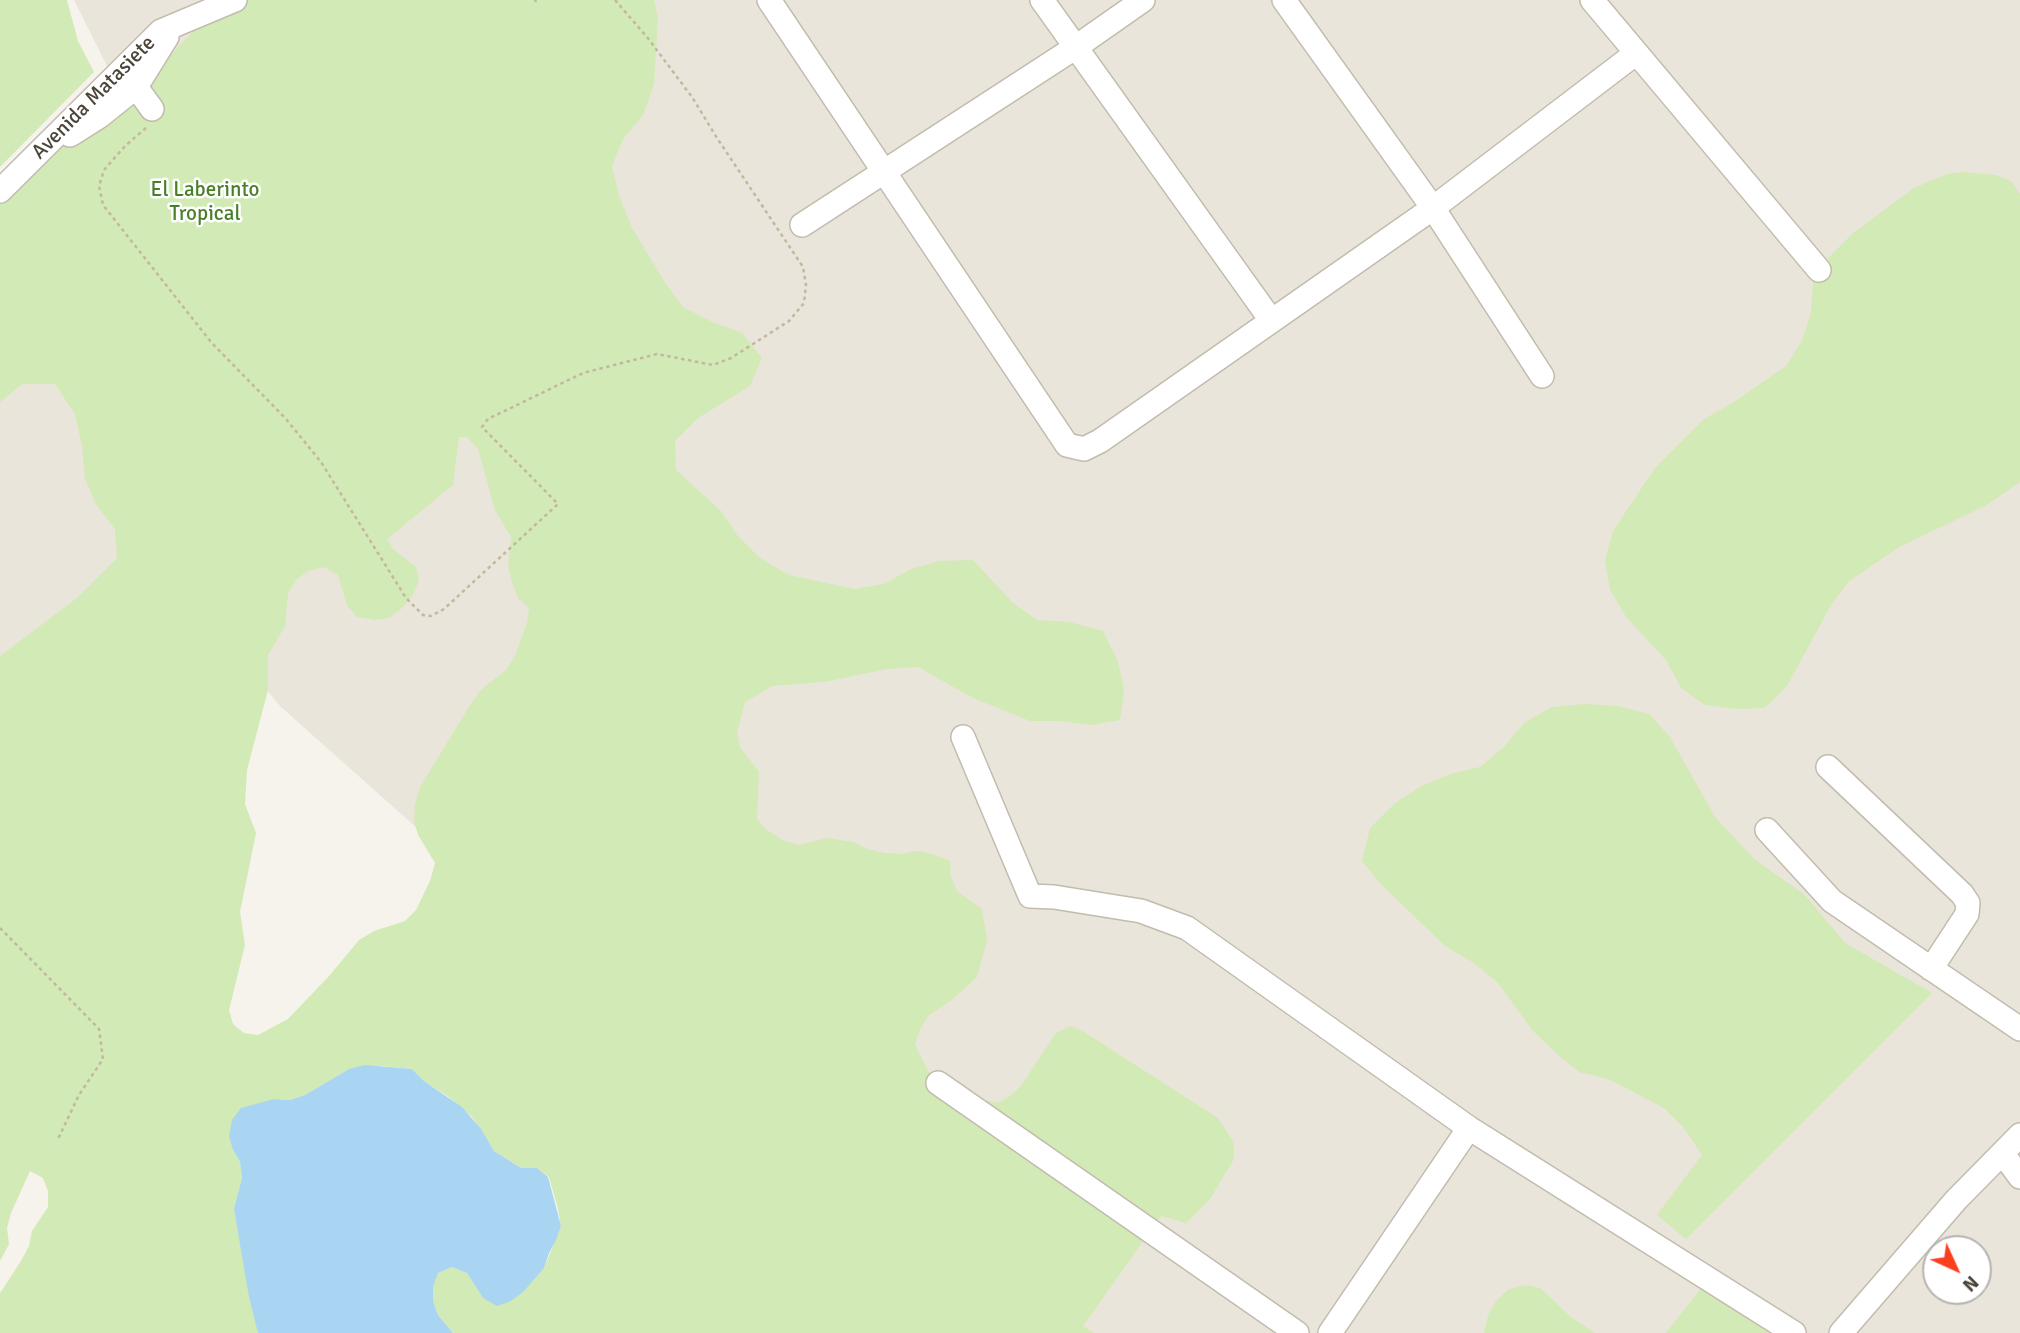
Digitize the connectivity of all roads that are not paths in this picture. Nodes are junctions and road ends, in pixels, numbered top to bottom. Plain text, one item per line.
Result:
1 (235, 0) edge
2 (769, 0) edge
3 (1042, 0) edge
4 (1143, 0) edge
5 (1284, 0) edge
6 (1592, 0) edge
7 (180, 23) junction
8 (1076, 47) junction
9 (1635, 54) junction
10 (136, 87) junction
11 (152, 109) road end
12 (50, 141) junction
13 (884, 172) junction
14 (0, 191) edge
15 (1433, 208) junction
16 (802, 225) dead end
17 (1819, 270) dead end
18 (1271, 320) junction
19 (1542, 376) dead end
20 (963, 737) dead end
21 (1828, 767) dead end
22 (1767, 830) dead end
23 (1931, 969) junction
24 (2020, 1029) edge
25 (938, 1083) dead end
26 (1469, 1128) junction
27 (2020, 1135) edge
28 (2003, 1154) junction
29 (2020, 1177) edge
30 (1297, 1333) edge
31 (1330, 1333) edge
32 (1794, 1333) edge
33 (1841, 1333) edge

1 - 7 street, Avenida Matasiete
2 - 13 street
3 - 8 street
4 - 8 street
5 - 15 street
6 - 9 street
7 - 10 street
7 - 12 street, Avenida Matasiete
8 - 13 street
8 - 18 street
9 - 15 street
9 - 17 street
10 - 11 street
10 - 12 street
12 - 14 street, Avenida Matasiete
13 - 16 street
13 - 18 street
15 - 18 street
15 - 19 street
20 - 26 street
21 - 23 street
22 - 23 street
23 - 24 street
25 - 30 street
26 - 31 street
26 - 32 street
27 - 28 street
28 - 29 street
28 - 33 street

